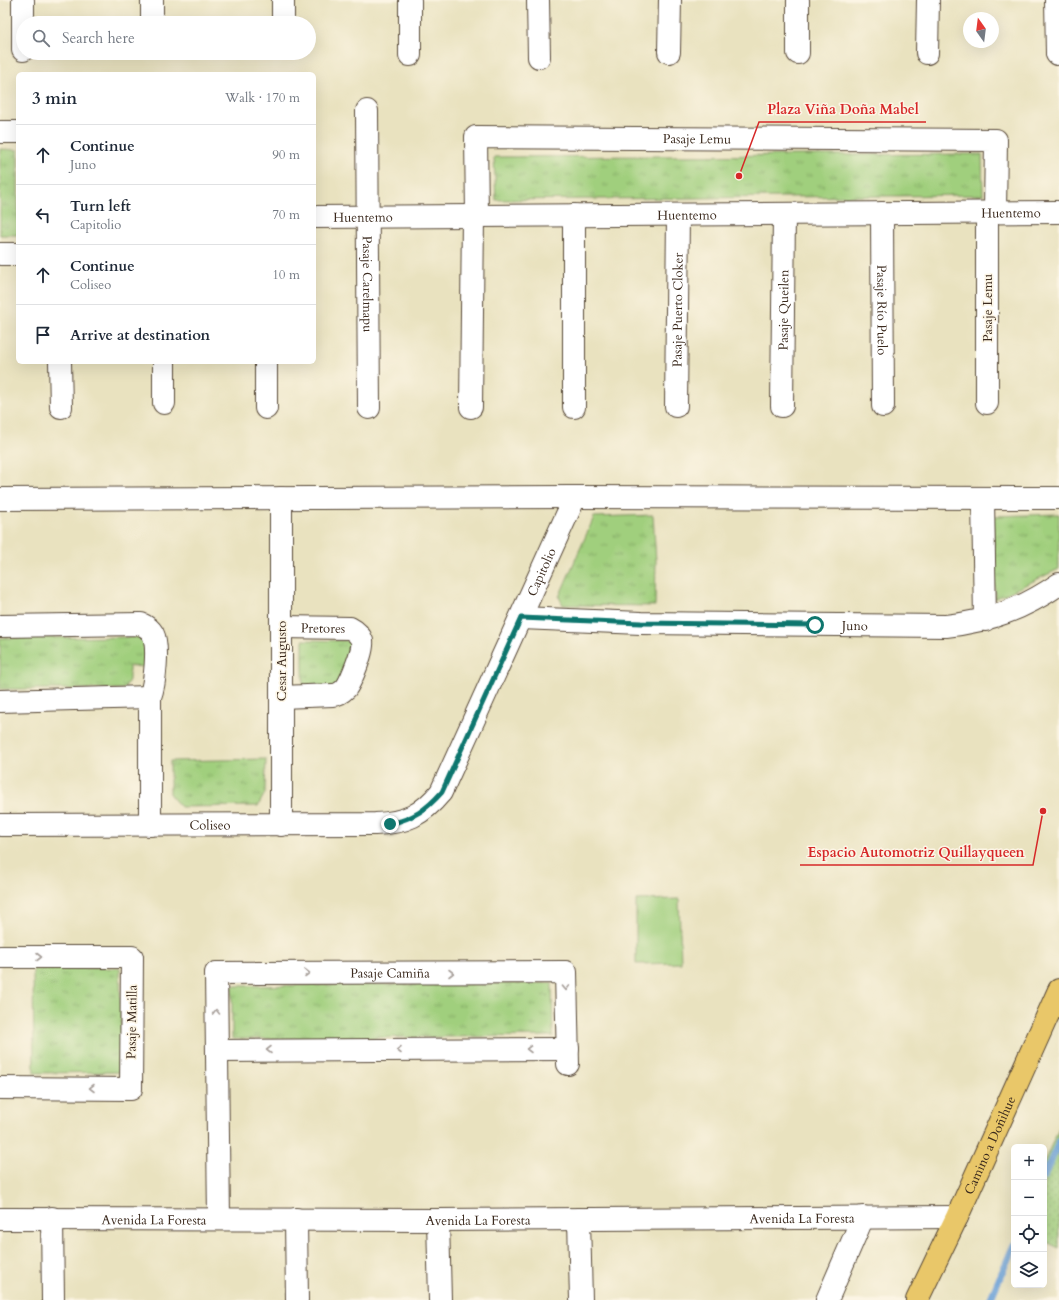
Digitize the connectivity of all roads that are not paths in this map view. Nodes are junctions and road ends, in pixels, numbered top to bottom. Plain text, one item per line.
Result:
1 (23, 0) edge
2 (152, 0) edge
3 (284, 0) edge
4 (410, 0) edge
5 (538, 0) edge
6 (670, 0) edge
7 (798, 0) edge
8 (928, 0) edge
9 (1056, 0) edge
10 (23, 16) edge
11 (152, 16) edge
12 (283, 16) edge
13 (669, 52) dead end
14 (798, 52) dead end
15 (927, 53) dead end
16 (1057, 54) dead end
17 (410, 55) dead end
18 (539, 57) dead end
19 (367, 111) dead end
20 (0, 132) edge
21 (16, 132) edge
22 (1059, 212) edge
23 (882, 213) junction
24 (991, 213) junction
25 (678, 214) junction
26 (784, 214) junction
27 (574, 215) junction
28 (368, 216) junction
29 (475, 216) junction
30 (316, 217) edge
31 (0, 254) edge
32 (16, 254) edge
33 (60, 364) edge
34 (164, 364) edge
35 (266, 364) edge
36 (164, 403) dead end
37 (986, 403) dead end
38 (676, 406) dead end
39 (782, 406) dead end
40 (883, 406) dead end
41 (61, 407) dead end
42 (471, 407) dead end
43 (574, 407) dead end
44 (266, 408) dead end
45 (369, 408) dead end
46 (575, 497) junction
47 (280, 498) junction
48 (983, 498) junction
49 (1059, 498) edge
50 (0, 499) edge
51 (1059, 584) edge
52 (521, 618) junction
53 (985, 620) junction
54 (0, 626) edge
55 (281, 627) junction
56 (150, 697) junction
57 (281, 698) junction
58 (0, 701) edge
59 (418, 814) joint
60 (281, 824) junction
61 (150, 825) junction
62 (0, 826) edge
63 (0, 957) edge
64 (1059, 990) edge
65 (217, 1051) junction
66 (0, 1088) edge
67 (863, 1217) junction
68 (957, 1217) junction
69 (52, 1218) junction
70 (0, 1219) edge
71 (219, 1219) junction
72 (296, 1219) junction
73 (579, 1219) junction
74 (438, 1220) junction
75 (53, 1300) edge
76 (297, 1300) edge
77 (440, 1300) edge
78 (581, 1300) edge
79 (828, 1300) edge
80 (917, 1300) edge

1 - 10 street
2 - 11 street
3 - 12 street
4 - 17 street
5 - 18 street
6 - 13 street
7 - 14 street
8 - 15 street
9 - 16 street
19 - 28 street, Pasaje Carelmapu
20 - 21 street
22 - 24 street, Huentemo
23 - 24 street, Huentemo
23 - 26 street, Huentemo
23 - 40 street, Pasaje Río Puelo
24 - 29 street, Pasaje Lemu
24 - 37 street, Pasaje Lemu
25 - 26 street, Huentemo
25 - 27 street, Huentemo
25 - 38 street, Pasaje Puerto Cloker
26 - 39 street, Pasaje Queilen
27 - 29 street, Huentemo
27 - 43 street
28 - 29 street, Huentemo
28 - 30 street, Huentemo
28 - 45 street, Pasaje Carelmapu
29 - 42 street
31 - 32 street
33 - 41 street
34 - 36 street
35 - 44 street
46 - 47 street
46 - 48 street
46 - 52 street, Capitolio
47 - 50 street
47 - 55 street, Cesar Augusto
48 - 49 street
48 - 53 street
51 - 53 street, Juno
52 - 53 street, Juno
52 - 59 street, Capitolio
54 - 56 street
55 - 57 street, Cesar Augusto
55 - 57 street, Pretores
56 - 58 street
56 - 61 street
57 - 60 street, Cesar Augusto
59 - 60 street, Coliseo
60 - 61 street, Coliseo
61 - 62 street, Coliseo
63 -> 66 street, Pasaje Matilla
64 - 68 main road, Camino a Doñihue
65 -> 65 street, Pasaje Camiña
65 - 71 street, Pasaje Camiña
67 - 68 street, Avenida La Foresta
67 - 73 street, Avenida La Foresta
67 - 79 street
68 - 80 main road, Camino a Doñihue
69 - 70 street, Avenida La Foresta
69 - 71 street, Avenida La Foresta
69 - 75 street
71 - 72 street, Avenida La Foresta
72 - 74 street, Avenida La Foresta
72 - 76 street
73 - 74 street, Avenida La Foresta
73 - 78 street
74 - 77 street

